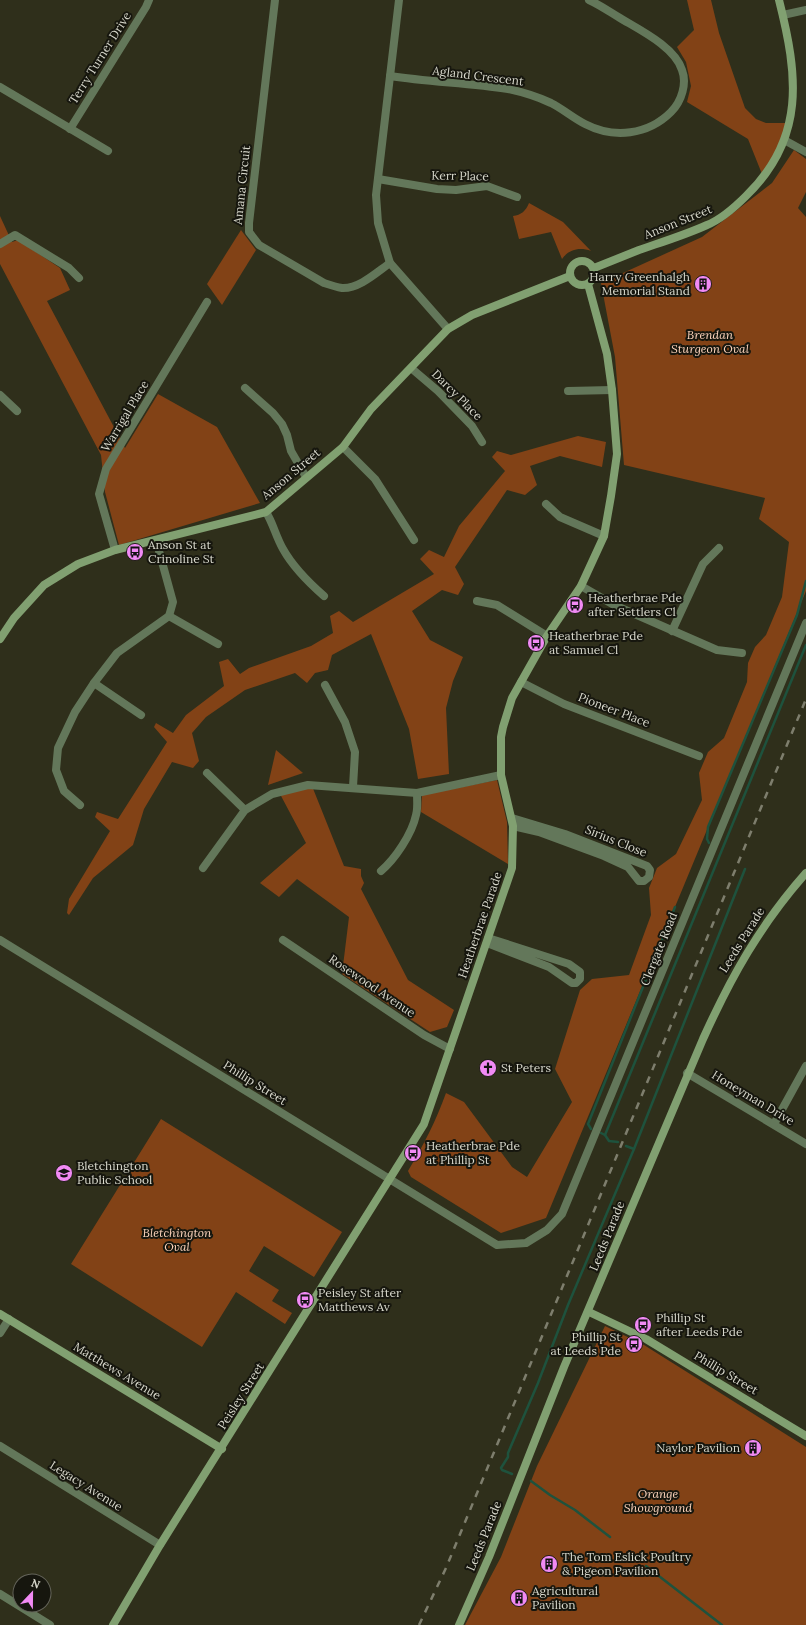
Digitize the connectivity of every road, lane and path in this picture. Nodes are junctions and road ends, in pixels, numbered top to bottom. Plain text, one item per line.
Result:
1 (148, 0) edge
2 (274, 0) edge
3 (399, 0) edge
4 (589, 0) edge
5 (779, 0) edge
6 (806, 10) edge
7 (783, 15) junction
8 (390, 76) junction
9 (0, 87) edge
10 (70, 129) junction
11 (786, 141) junction
12 (108, 151) dead end
13 (806, 152) edge
14 (378, 179) junction
15 (517, 197) dead end
16 (0, 244) edge
17 (390, 263) junction
18 (594, 268) junction
19 (570, 276) junction
20 (79, 278) dead end
21 (588, 284) junction
22 (207, 302) dead end
23 (448, 330) junction
24 (411, 368) junction
25 (245, 388) dead end
26 (612, 390) junction
27 (568, 391) dead end
28 (0, 395) edge
29 (17, 411) dead end
30 (482, 442) dead end
31 (343, 447) junction
32 (306, 477) junction
33 (546, 504) dead end
34 (266, 512) junction
35 (604, 536) junction
36 (156, 540) junction
37 (414, 540) dead end
38 (719, 548) dead end
39 (115, 550) junction
40 (581, 586) junction
41 (324, 596) dead end
42 (476, 601) dead end
43 (169, 616) junction
44 (806, 623) edge
45 (672, 631) junction
46 (547, 636) junction
47 (0, 639) edge
48 (218, 644) dead end
49 (742, 653) dead end
50 (521, 682) junction
51 (94, 683) junction
52 (325, 685) dead end
53 (141, 715) dead end
54 (699, 756) dead end
55 (207, 773) dead end
56 (500, 775) junction
57 (353, 787) junction
58 (417, 793) junction
59 (80, 805) dead end
60 (245, 810) junction
61 (512, 822) junction
62 (203, 868) dead end
63 (381, 871) dead end
64 (806, 873) edge
65 (0, 940) edge
66 (283, 940) dead end
67 (487, 940) junction
68 (450, 1049) junction
69 (806, 1066) edge
70 (687, 1074) junction
71 (774, 1124) junction
72 (806, 1144) edge
73 (389, 1179) junction
74 (497, 1245) joint
75 (589, 1312) junction
76 (0, 1314) edge
77 (9, 1319) junction
78 (0, 1333) edge
79 (806, 1436) edge
80 (0, 1446) edge
81 (222, 1449) junction
82 (160, 1545) junction
83 (0, 1594) edge
84 (50, 1625) edge
85 (113, 1625) edge
86 (459, 1625) edge

1 - 10 street, Terry Turner Drive
2 - 17 street, Amana Circuit
3 - 8 street
4 - 8 street, Agland Crescent
5 - 7 street, Anson Street
6 - 7 street
7 - 11 street, Anson Street
8 - 14 street
9 - 10 street
10 - 12 street
11 - 13 street
11 - 18 street, Anson Street
14 - 15 street, Kerr Place
14 - 17 street
16 - 20 street
17 - 23 street
18 - 19 street
18 - 21 street
19 - 21 street
19 - 23 street, Anson Street
21 - 26 street, Heatherbrae Parade
22 - 39 street, Warrigal Place
23 - 24 street, Anson Street
24 - 30 street, Darcy Place
24 - 31 street, Anson Street
25 - 32 street
26 - 27 street
26 - 35 street, Heatherbrae Parade
28 - 29 street
31 - 32 street, Anson Street
31 - 37 street
32 - 34 street, Anson Street
33 - 35 street
34 - 36 street, Anson Street
34 - 41 street
35 - 40 street, Heatherbrae Parade
36 - 39 street, Anson Street
36 - 43 street
38 - 45 street
39 - 47 street, Anson Street
40 - 45 street
40 - 46 street, Heatherbrae Parade
42 - 46 street
43 - 48 street
43 - 51 street
44 - 74 street, Clergate Road
45 - 49 street
46 - 50 street, Heatherbrae Parade
50 - 54 street, Pioneer Place
50 - 56 street, Heatherbrae Parade
51 - 53 street
51 - 59 street
52 - 57 street
55 - 60 street
56 - 58 street
56 - 61 street, Heatherbrae Parade
57 - 58 street
57 - 60 street
58 - 63 street
60 - 62 street
61 - 61 street, Sirius Close
61 - 67 street, Heatherbrae Parade
64 - 70 street, Leeds Parade
65 - 73 street, Phillip Street
66 - 68 street, Rosewood Avenue
67 - 67 street
67 - 68 street, Heatherbrae Parade
68 - 73 street, Heatherbrae Parade
69 - 71 street
70 - 71 street, Honeyman Drive
70 - 75 street, Leeds Parade
71 - 72 street, Honeyman Drive
73 - 74 street, Phillip Street
73 - 81 street, Peisley Street
75 - 79 street, Phillip Street
75 - 86 street, Leeds Parade
76 - 77 street, Matthews Avenue
77 - 78 street
77 - 81 street, Matthews Avenue
80 - 82 street, Legacy Avenue
81 - 82 street, Peisley Street
82 - 85 street, Peisley Street
83 - 84 street

